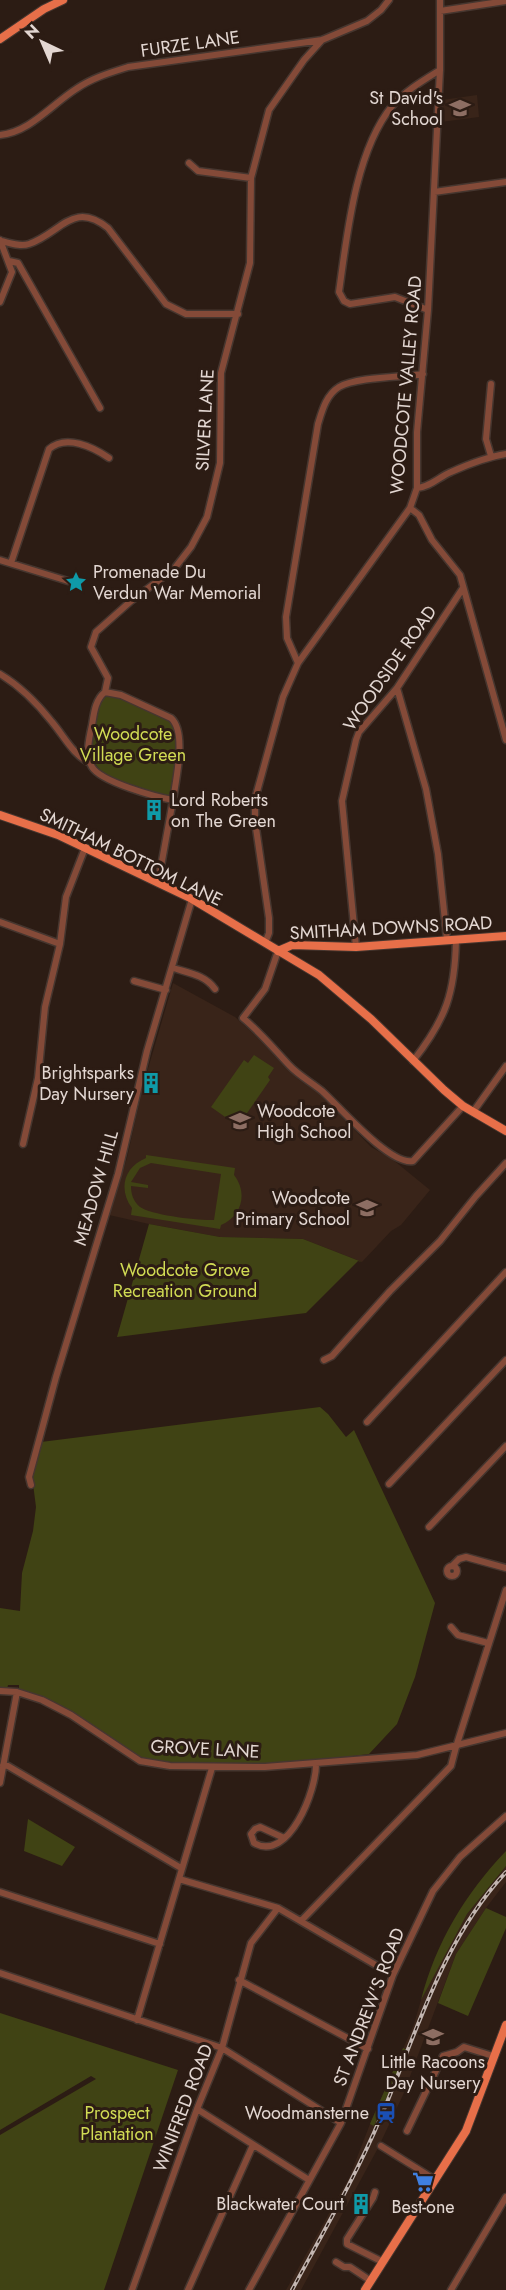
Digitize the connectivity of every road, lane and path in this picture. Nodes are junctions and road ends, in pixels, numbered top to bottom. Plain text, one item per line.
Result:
1 (63, 0) edge
2 (389, 0) edge
3 (440, 0) edge
4 (506, 1) edge
5 (440, 10) junction
6 (0, 39) edge
7 (322, 40) junction
8 (440, 70) junction
9 (0, 135) edge
10 (189, 163) dead end
11 (251, 178) junction
12 (506, 182) edge
13 (434, 192) junction
14 (1, 240) edge
15 (9, 261) junction
16 (0, 302) edge
17 (428, 310) junction
18 (238, 314) junction
19 (423, 374) junction
20 (491, 384) dead end
21 (100, 408) dead end
22 (506, 454) edge
23 (491, 456) junction
24 (109, 458) dead end
25 (417, 488) junction
26 (410, 508) junction
27 (0, 560) edge
28 (10, 563) junction
29 (68, 581) dead end
30 (463, 588) junction
31 (298, 663) junction
32 (0, 674) edge
33 (397, 687) junction
34 (105, 692) junction
35 (506, 740) edge
36 (90, 763) junction
37 (173, 800) junction
38 (0, 815) edge
39 (85, 848) junction
40 (158, 883) junction
41 (192, 899) junction
42 (0, 924) edge
43 (506, 936) edge
44 (451, 940) junction
45 (265, 943) junction
46 (60, 944) junction
47 (356, 947) junction
48 (278, 951) junction
49 (173, 968) junction
50 (134, 981) dead end
51 (215, 989) dead end
52 (166, 990) junction
53 (413, 1061) junction
54 (506, 1066) edge
55 (463, 1106) junction
56 (473, 1112) junction
57 (506, 1131) edge
58 (23, 1144) dead end
59 (506, 1163) edge
60 (506, 1272) edge
61 (324, 1360) dead end
62 (506, 1360) edge
63 (367, 1422) dead end
64 (506, 1446) edge
65 (389, 1484) dead end
66 (31, 1485) dead end
67 (429, 1527) dead end
68 (452, 1566) dead end
69 (506, 1568) edge
70 (506, 1590) edge
71 (498, 1614) junction
72 (506, 1617) edge
73 (451, 1627) dead end
74 (488, 1643) junction
75 (0, 1691) edge
76 (17, 1692) junction
77 (506, 1732) edge
78 (0, 1741) edge
79 (8, 1743) junction
80 (456, 1747) junction
81 (316, 1763) junction
82 (3, 1765) junction
83 (212, 1768) junction
84 (0, 1782) edge
85 (506, 1816) edge
86 (284, 1838) junction
87 (180, 1868) junction
88 (179, 1879) junction
89 (0, 1892) edge
90 (278, 1908) junction
91 (301, 1922) junction
92 (160, 1944) junction
93 (0, 1973) edge
94 (393, 1975) junction
95 (239, 1980) junction
96 (137, 2020) junction
97 (505, 2029) edge
98 (222, 2048) junction
99 (368, 2049) junction
100 (493, 2056) junction
101 (196, 2109) junction
102 (341, 2122) junction
103 (407, 2131) dead end
104 (253, 2145) junction
105 (381, 2146) dead end
106 (434, 2179) junction
107 (309, 2180) junction
108 (375, 2192) dead end
109 (506, 2197) edge
110 (336, 2262) dead end
111 (383, 2262) junction
112 (371, 2281) junction
113 (132, 2290) edge
114 (188, 2290) edge
115 (249, 2290) edge
116 (365, 2290) edge
117 (451, 2290) edge

1 - 6 main road
2 - 7 street, FURZE LANE
3 - 5 street, WOODCOTE VALLEY ROAD
4 - 5 street
5 - 8 street, WOODCOTE VALLEY ROAD
7 - 9 street, FURZE LANE
7 - 11 street, SILVER LANE
8 - 13 street, WOODCOTE VALLEY ROAD
8 - 17 street
10 - 11 street
11 - 18 street, SILVER LANE
12 - 13 street
13 - 17 street, WOODCOTE VALLEY ROAD
14 - 15 street
14 - 18 street
15 - 16 street
15 - 21 street
17 - 19 street, WOODCOTE VALLEY ROAD
18 - 34 street, SILVER LANE
19 - 25 street, WOODCOTE VALLEY ROAD
19 - 31 street
20 - 23 street
22 - 23 street
23 - 25 street
24 - 28 street
25 - 26 street, WOODCOTE VALLEY ROAD
26 - 30 street
26 - 31 street, WOODCOTE VALLEY ROAD
27 - 28 street
28 - 29 street
30 - 33 street, WOODSIDE ROAD
30 - 35 street
31 - 45 street, WOODCOTE VALLEY ROAD
32 - 36 street
33 - 44 street
33 - 47 street, WOODSIDE ROAD
34 - 36 street
34 - 37 street
36 - 37 street
37 - 40 street
38 - 39 main road, SMITHAM BOTTOM LANE
39 - 40 main road, SMITHAM BOTTOM LANE
39 - 46 street
40 - 41 main road, SMITHAM BOTTOM LANE
41 - 45 main road, SMITHAM BOTTOM LANE
41 - 49 street, MEADOW HILL
42 - 46 street
43 - 44 main road, SMITHAM DOWNS ROAD
44 - 47 main road, SMITHAM DOWNS ROAD
44 - 53 street
45 - 48 main road, SMITHAM BOTTOM LANE
46 - 58 street
47 - 48 main road, SMITHAM DOWNS ROAD
48 - 53 main road, SMITHAM BOTTOM LANE
48 - 55 street
49 - 51 street
49 - 52 street, MEADOW HILL
50 - 52 street
52 - 66 street, MEADOW HILL
53 - 55 main road, SMITHAM BOTTOM LANE
54 - 56 street
55 - 56 main road, SMITHAM BOTTOM LANE
56 - 57 main road, SMITHAM BOTTOM LANE
59 - 61 street
60 - 63 street
62 - 65 street
64 - 67 street
68 - 69 street
70 - 71 street
71 - 72 street
71 - 74 street
73 - 74 street
74 - 80 street
75 - 76 street, GROVE LANE
76 - 79 street
76 - 83 street, GROVE LANE
77 - 80 street, GROVE LANE
78 - 79 street
79 - 82 street
80 - 81 street, GROVE LANE
80 - 91 street
81 - 83 street, GROVE LANE
81 - 86 street
82 - 84 street
82 - 87 street
83 - 87 street
85 - 94 street, ST ANDREW'S ROAD
86 - 86 street
87 - 88 street
88 - 90 street
88 - 92 street
89 - 92 street
90 - 91 street
90 - 95 street, WINIFRED ROAD
91 - 94 street
92 - 96 street
93 - 96 street
94 - 99 street, ST ANDREW'S ROAD
95 - 98 street, WINIFRED ROAD
95 - 99 street
96 - 98 street
97 - 100 main road
98 - 101 street, WINIFRED ROAD
98 - 102 street
99 - 102 street, ST ANDREW'S ROAD
100 - 103 street
100 - 106 main road
101 - 104 street
101 - 113 street, WINIFRED ROAD
102 - 107 street, ST ANDREW'S ROAD
104 - 107 street
104 - 114 street
105 - 106 street
106 - 111 main road
107 - 115 street, ST ANDREW'S ROAD
108 - 111 street
109 - 117 street
110 - 112 street
111 - 112 main road
112 - 116 main road

